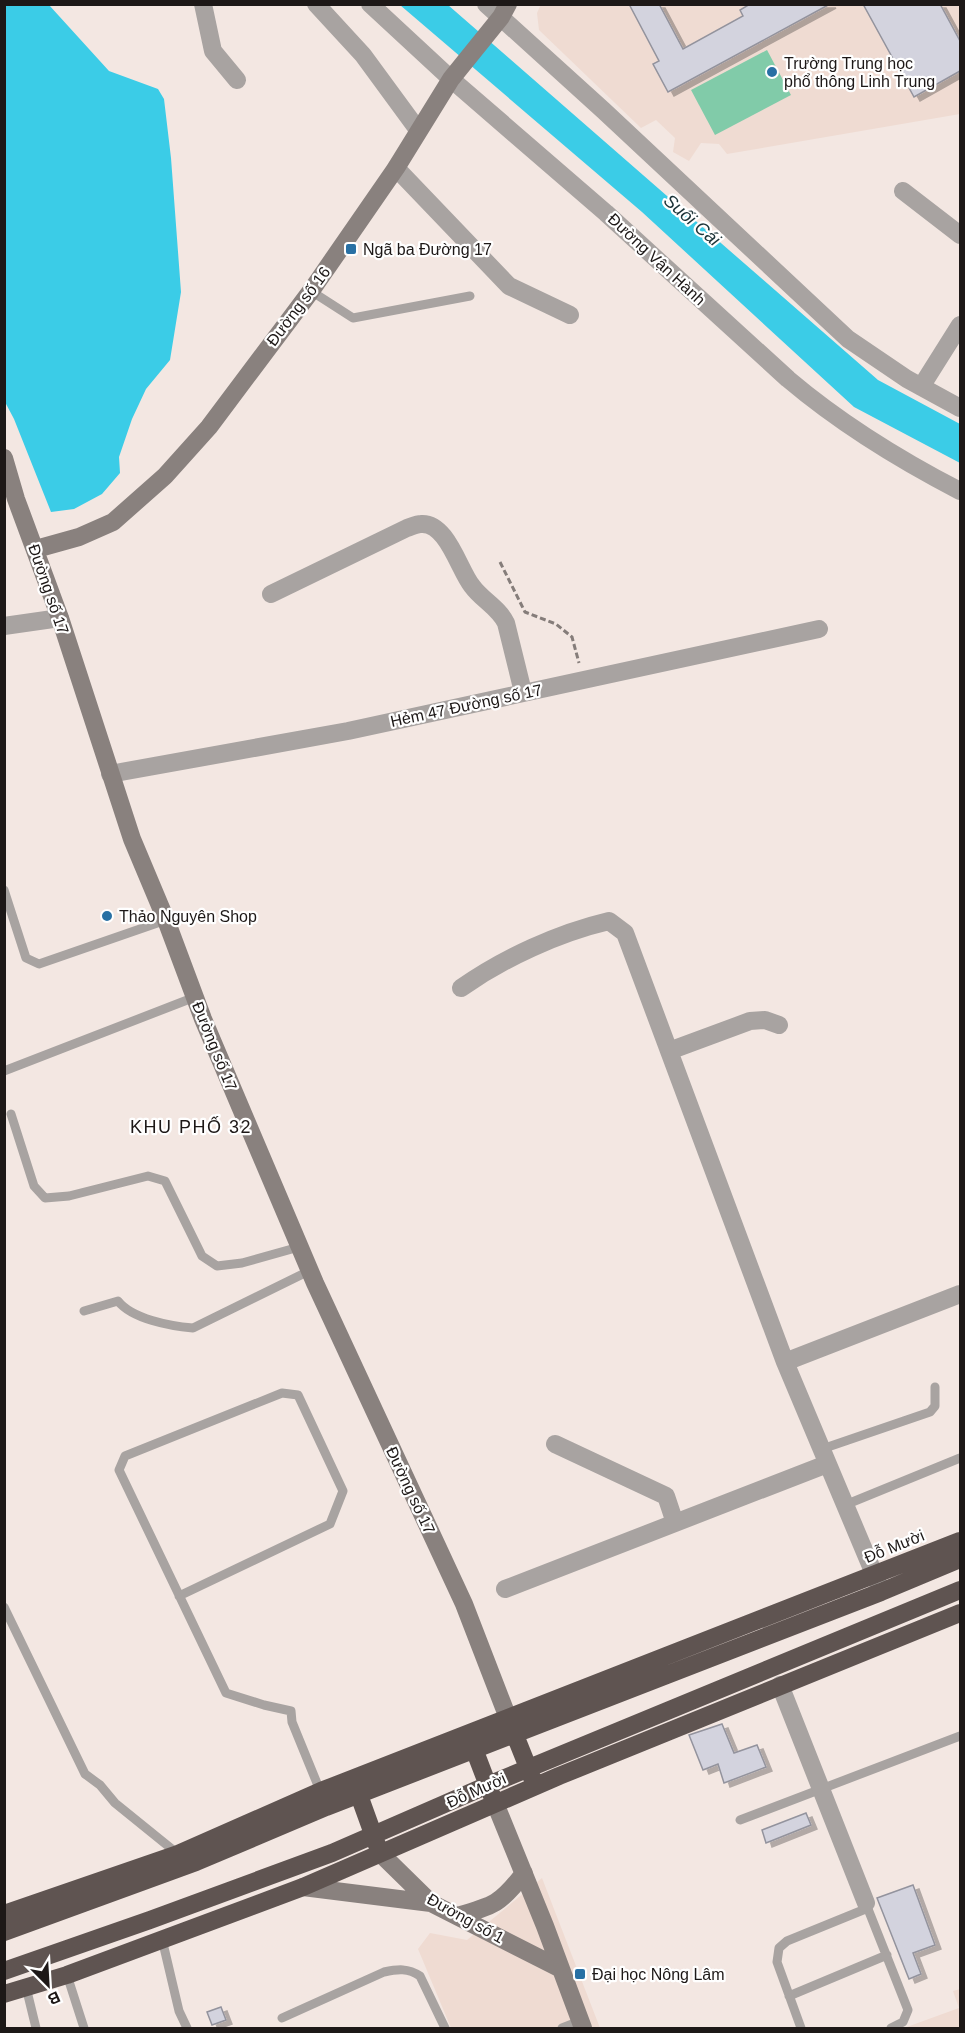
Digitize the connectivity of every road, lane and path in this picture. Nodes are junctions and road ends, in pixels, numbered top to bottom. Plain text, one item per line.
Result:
1 (203, 4) edge
2 (315, 4) edge
3 (370, 4) edge
4 (486, 4) edge
5 (500, 17) edge
6 (456, 73) junction
7 (237, 81) dead end
8 (418, 130) junction
9 (396, 168) junction
10 (903, 191) dead end
11 (960, 235) edge
12 (311, 291) junction
13 (470, 296) dead end
14 (570, 315) dead end
15 (960, 325) edge
16 (921, 387) junction
17 (960, 408) edge
18 (4, 458) edge
19 (960, 491) edge
20 (36, 549) junction
21 (500, 562) dead end
22 (271, 594) dead end
23 (60, 618) junction
24 (4, 626) edge
25 (819, 629) dead end
26 (583, 680) junction
27 (523, 693) junction
28 (110, 774) junction
29 (4, 890) edge
30 (8, 912) edge
31 (166, 920) junction
32 (461, 987) dead end
33 (195, 997) junction
34 (779, 1025) dead end
35 (669, 1051) junction
36 (4, 1071) edge
37 (11, 1114) dead end
38 (299, 1247) junction
39 (309, 1271) junction
40 (960, 1294) edge
41 (84, 1311) dead end
42 (785, 1362) junction
43 (935, 1387) dead end
44 (555, 1444) dead end
45 (824, 1456) junction
46 (960, 1458) edge
47 (845, 1505) junction
48 (675, 1523) junction
49 (960, 1540) edge
50 (960, 1559) edge
51 (878, 1584) junction
52 (506, 1589) dead end
53 (960, 1590) edge
54 (179, 1596) junction
55 (4, 1606) edge
56 (960, 1613) edge
57 (780, 1685) junction
58 (511, 1726) junction
59 (960, 1736) edge
60 (471, 1741) junction
61 (532, 1777) junction
62 (488, 1785) junction
63 (356, 1787) junction
64 (821, 1790) junction
65 (323, 1799) junction
66 (498, 1810) junction
67 (740, 1820) dead end
68 (373, 1834) junction
69 (178, 1854) junction
70 (381, 1854) junction
71 (524, 1873) junction
72 (303, 1887) junction
73 (430, 1903) junction
74 (867, 1905) junction
75 (4, 1914) edge
76 (457, 1916) junction
77 (4, 1932) edge
78 (162, 1939) junction
79 (886, 1955) junction
80 (561, 1969) junction
81 (4, 1971) edge
82 (68, 1975) junction
83 (26, 1987) junction
84 (4, 1994) edge
85 (789, 1996) junction
86 (282, 2018) dead end
87 (582, 2025) edge
88 (36, 2028) edge
89 (84, 2028) edge
90 (187, 2028) edge
91 (445, 2028) edge
92 (562, 2028) edge
93 (801, 2028) edge
94 (891, 2028) edge

1 - 7 street
2 - 8 street
3 - 6 street, Đường Vận Hành
4 - 5 street
5 - 6 street, Đường số 16
5 - 16 street
6 - 8 street, Đường số 16
6 - 19 street, Đường Vận Hành
8 - 9 street, Đường số 16
9 - 12 street, Đường số 16
9 - 14 street
10 - 11 street
12 - 13 lane
12 - 20 street, Đường số 16
15 - 16 street
16 - 17 street
18 - 20 street, Đường số 17
20 - 23 street, Đường số 17
21 - 26 path
22 - 27 street
23 - 24 street
23 - 28 street, Đường số 17
25 - 26 street, Hẻm 47 Đường số 17
26 - 27 street, Hẻm 47 Đường số 17
27 - 28 street, Hẻm 47 Đường số 17
28 - 31 street, Đường số 17
29 - 30 lane
30 - 31 lane
31 - 33 street, Đường số 17
32 - 35 street
33 - 36 lane
33 - 38 street, Đường số 17
34 - 35 street
35 - 42 street
37 - 38 lane
38 - 39 street, Đường số 17
39 - 41 lane
39 - 58 street, Đường số 17
40 - 42 street
42 - 45 street
43 - 45 lane
44 - 48 street
45 - 47 street
45 - 48 street
46 - 47 lane
47 - 51 street
48 - 52 street
49 - 51 highway, Đỗ Mười
50 - 51 highway, Đỗ Mười
51 - 58 highway, Đỗ Mười
53 - 61 highway, Đỗ Mười
54 - 54 lane
54 - 65 lane
55 - 69 lane
56 - 57 highway, Đỗ Mười
57 - 61 highway, Đỗ Mười
57 - 64 street
58 - 60 highway, Đỗ Mười
58 - 61 highway
59 - 64 lane
60 - 62 highway
60 - 63 highway, Đỗ Mười
61 - 62 highway, Đỗ Mười
61 - 66 highway, Đỗ Mười
62 - 66 highway
62 - 68 highway, Đỗ Mười
63 - 65 highway, Đỗ Mười
63 - 68 highway
64 - 67 lane
64 - 74 street
65 - 69 highway, Đỗ Mười
65 - 77 highway, Đỗ Mười
66 - 70 highway, Đỗ Mười
66 - 71 street
68 - 70 highway
68 - 81 highway, Đỗ Mười
69 - 75 highway, Đỗ Mười
70 - 72 highway, Đỗ Mười
70 - 73 street, Đường số 1
71 - 76 street
71 - 80 street
72 - 73 street
72 - 78 highway, Đỗ Mười
73 - 76 street, Đường số 1
74 - 79 lane
74 - 85 lane
76 - 80 street, Đường số 1
78 - 82 highway, Đỗ Mười
78 - 90 lane
79 - 85 lane
79 - 94 lane
80 - 87 street
82 - 83 highway, Đỗ Mười
82 - 89 lane
83 - 84 highway, Đỗ Mười
83 - 88 lane
85 - 93 lane
86 - 91 lane
87 - 92 lane

